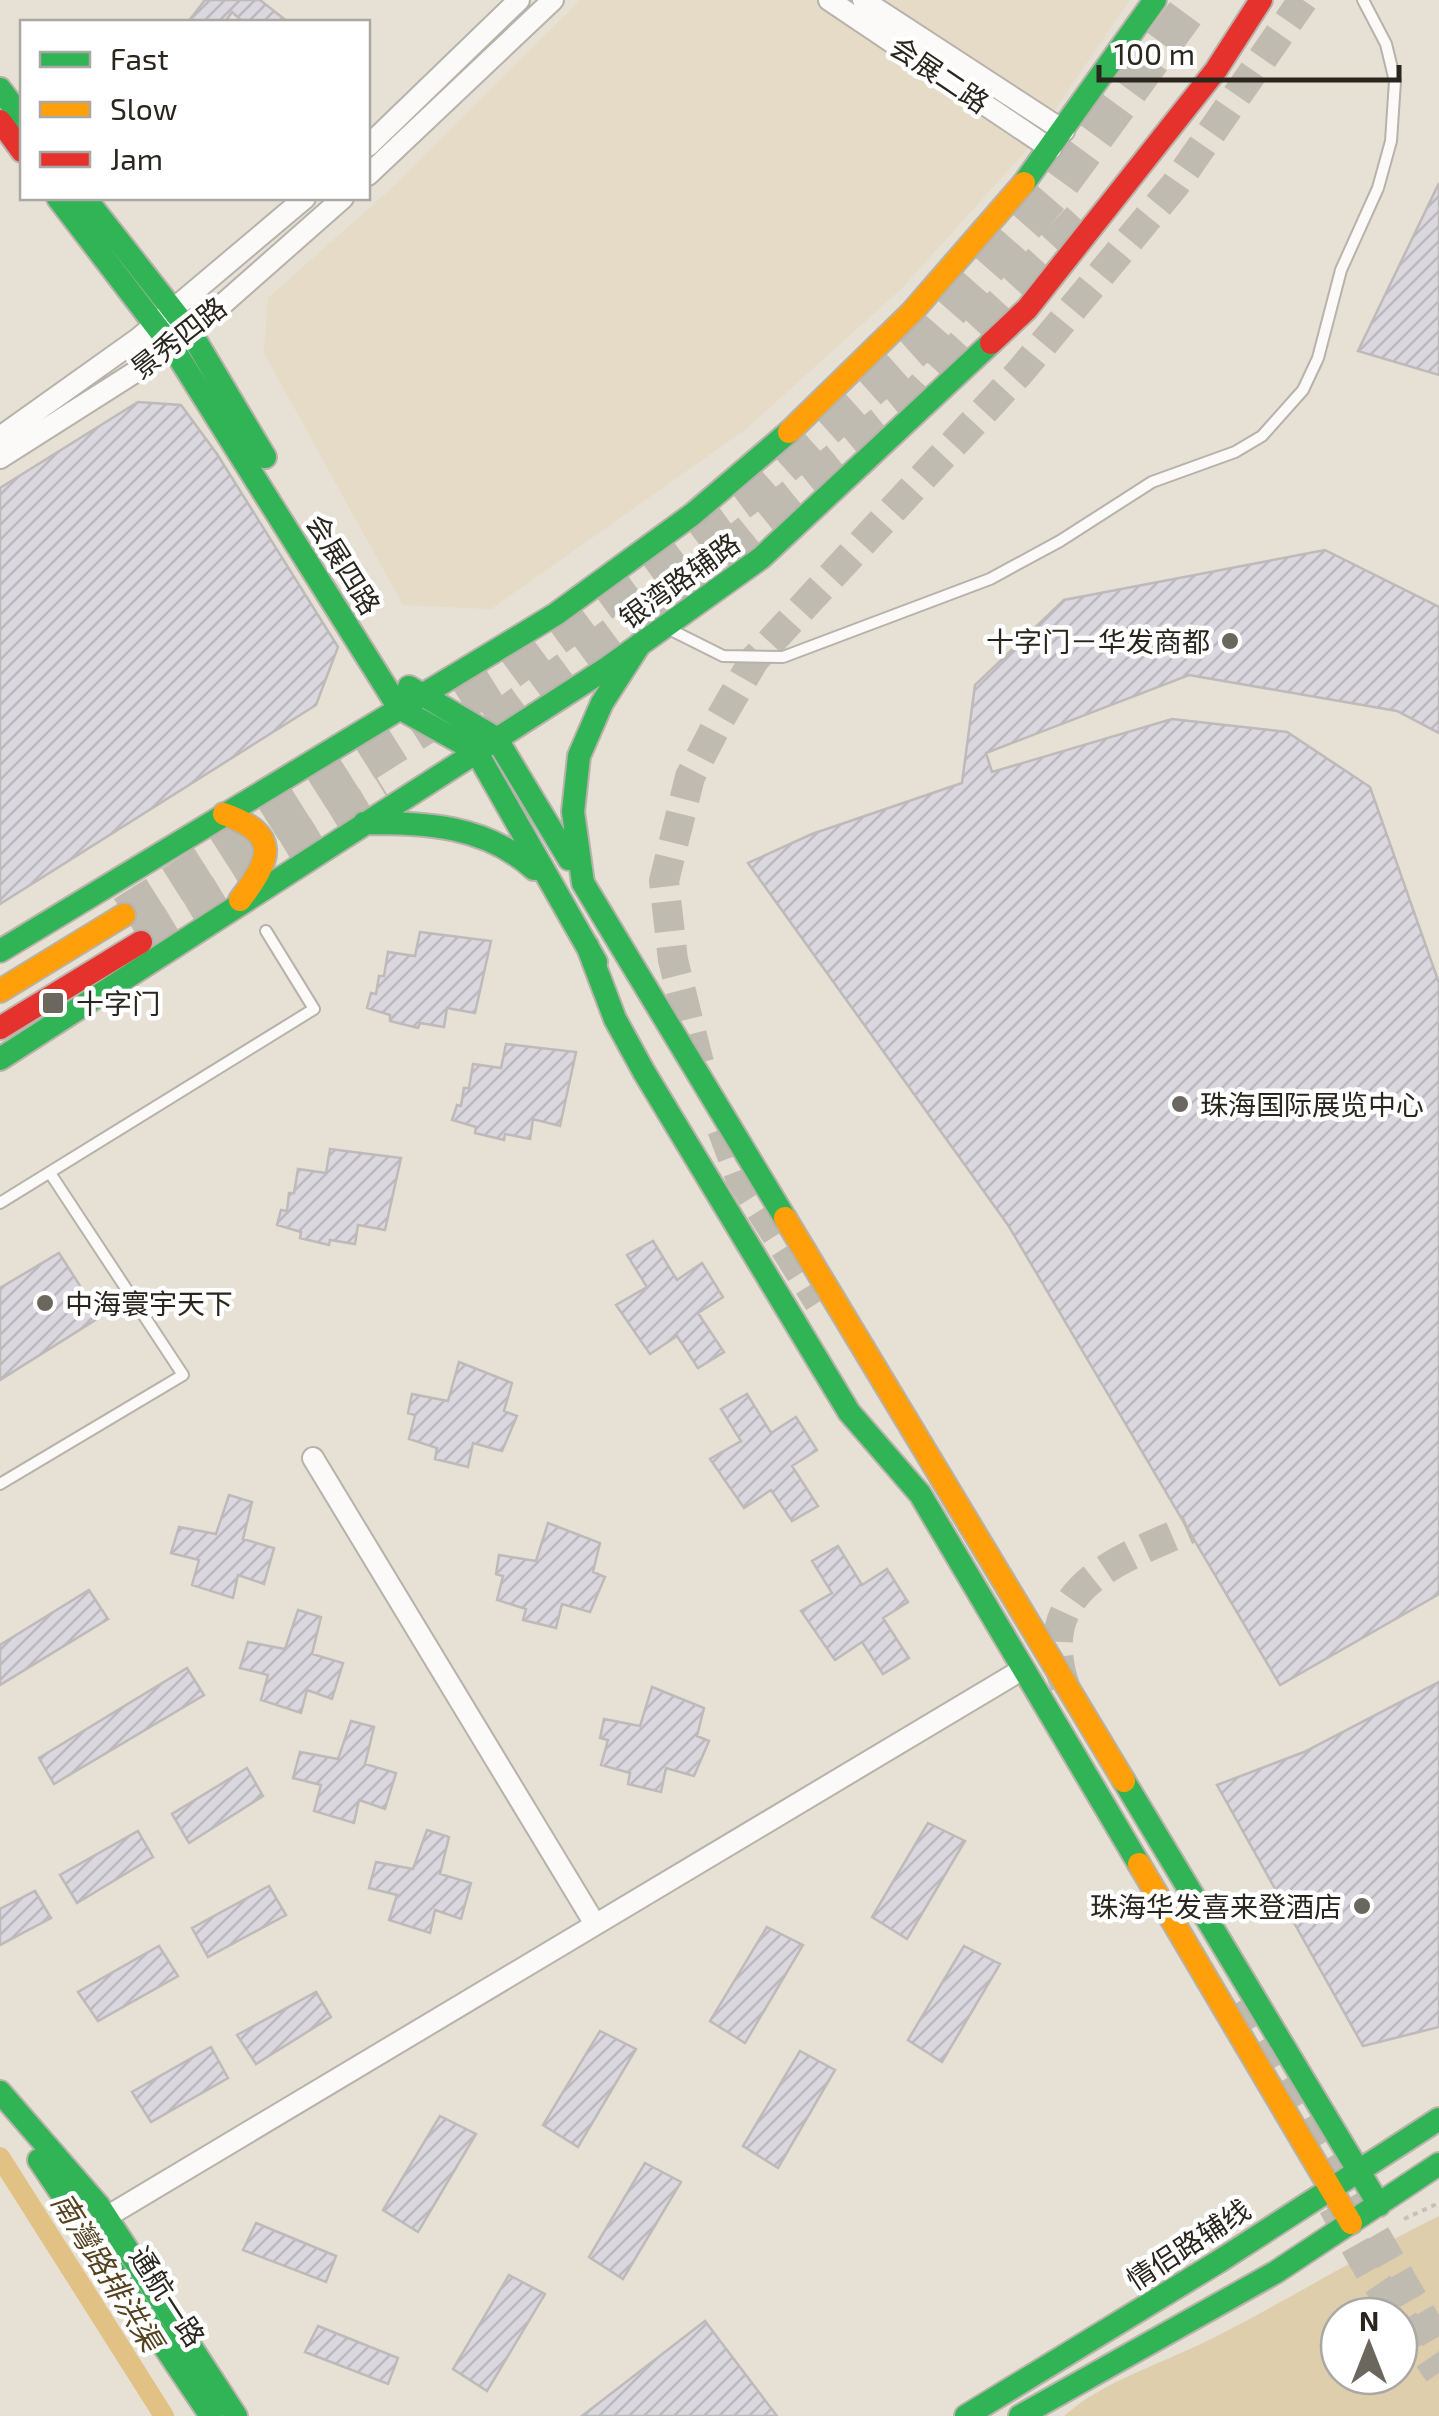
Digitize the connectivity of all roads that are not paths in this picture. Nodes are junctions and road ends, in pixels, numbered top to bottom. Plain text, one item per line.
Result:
1 (519, 0) edge
2 (552, 0) edge
3 (829, 0) edge
4 (863, 0) edge
5 (1154, 0) edge
6 (1262, 0) edge
7 (1363, 0) edge
8 (0, 89) edge
9 (20, 115) edge
10 (0, 121) edge
11 (1057, 140) junction
12 (370, 144) edge
13 (20, 147) edge
14 (370, 173) edge
15 (60, 200) edge
16 (86, 200) edge
17 (303, 200) edge
18 (341, 200) edge
19 (164, 317) junction
20 (182, 340) junction
21 (0, 436) edge
22 (0, 458) edge
23 (664, 626) junction
24 (640, 644) junction
25 (409, 703) junction
26 (496, 738) junction
27 (476, 751) junction
28 (224, 814) junction
29 (364, 823) junction
30 (583, 883) junction
31 (553, 889) junction
32 (230, 913) junction
33 (124, 915) tunnel mouth
34 (266, 931) dead end
35 (141, 942) tunnel mouth
36 (587, 945) junction
37 (0, 951) edge
38 (0, 991) edge
39 (0, 1028) edge
40 (646, 1046) dead end
41 (0, 1059) edge
42 (50, 1172) junction
43 (0, 1203) edge
44 (313, 1458) dead end
45 (0, 1484) edge
46 (920, 1494) junction
47 (1023, 1669) junction
48 (595, 1924) junction
49 (0, 2092) edge
50 (0, 2117) edge
51 (1439, 2119) edge
52 (1439, 2164) edge
53 (1359, 2169) junction
54 (1330, 2187) junction
55 (1379, 2204) junction
56 (108, 2216) junction
57 (1351, 2222) junction
58 (211, 2416) edge
59 (236, 2416) edge
60 (966, 2416) edge
61 (1020, 2416) edge

1 - 12 street
2 - 14 street
3 - 11 street, 会展二路
4 - 11 street, 会展二路
5 - 11 main road, 银湾路辅路
6 - 23 main road, 银湾路辅路
7 - 23 lane
8 - 9 main road
10 - 13 main road
11 - 25 main road, 银湾路辅路
15 - 19 main road, 会展四路
16 - 19 main road, 会展四路
17 - 19 street, 景秀四路
18 - 20 street, 景秀四路
19 - 20 main road, 会展四路
19 - 21 street, 景秀四路
20 - 22 street, 景秀四路
20 - 25 main road, 会展四路
23 - 24 main road, 银湾路辅路
24 - 26 main road, 银湾路辅路
24 - 30 main road
25 - 26 main road
25 - 27 main road, 会展四路
25 - 28 main road, 银湾路辅路
26 - 27 main road, 银湾路辅路
26 - 30 main road
27 - 29 main road, 银湾路辅路
27 - 31 main road
28 - 32 main road
28 - 37 main road, 银湾路辅路
29 - 31 main road
29 - 32 main road, 银湾路辅路
30 - 53 main road
31 - 36 main road
32 - 41 main road, 银湾路辅路
33 - 38 main road
34 - 42 lane
35 - 39 main road
36 - 40 main road
36 - 46 main road
36 - 46 main road
42 - 43 lane
42 - 45 lane
44 - 48 street
46 - 47 main road
47 - 48 street
47 - 54 main road
48 - 56 street
49 - 56 main road
50 - 58 main road, 通航一路
51 - 53 main road, 情侣路辅线
52 - 55 main road
53 - 54 main road, 情侣路辅线
53 - 55 main road
54 - 57 main road
54 - 60 main road, 情侣路辅线
55 - 57 main road
56 - 59 main road
57 - 61 main road

